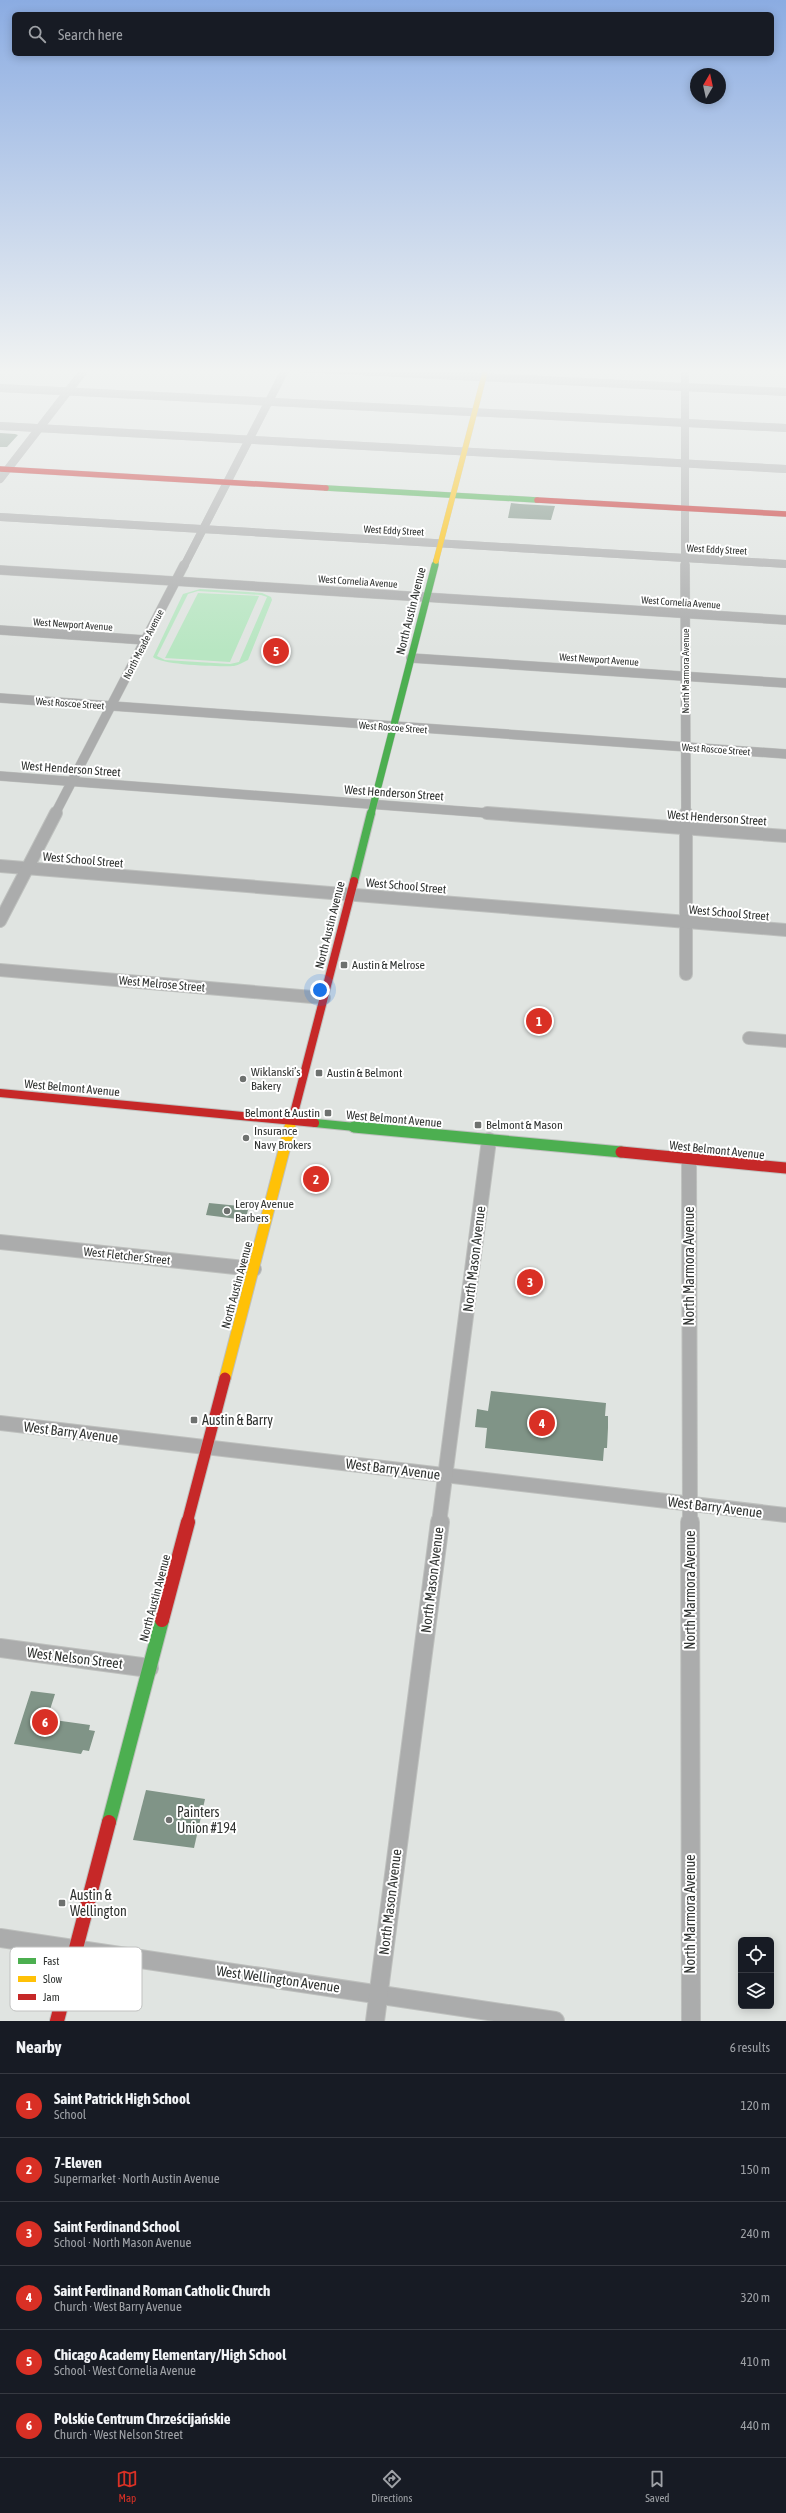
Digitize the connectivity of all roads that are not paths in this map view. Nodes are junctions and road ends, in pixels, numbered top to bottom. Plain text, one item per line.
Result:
1 (236, 462) edge
2 (461, 462) edge
3 (671, 462) edge
4 (685, 463) junction
5 (4, 469) edge
6 (786, 469) edge
7 (0, 479) edge
8 (226, 482) junction
9 (453, 495) junction
10 (685, 509) junction
11 (786, 514) edge
12 (0, 517) edge
13 (202, 529) junction
14 (440, 544) junction
15 (685, 558) junction
16 (786, 564) edge
17 (0, 570) edge
18 (176, 581) junction
19 (427, 597) junction
20 (685, 613) junction
21 (786, 620) edge
22 (0, 630) edge
23 (145, 640) junction
24 (411, 658) junction
25 (686, 676) junction
26 (786, 683) edge
27 (0, 698) edge
28 (111, 706) junction
29 (393, 727) junction
30 (686, 747) junction
31 (786, 754) edge
32 (0, 776) edge
33 (72, 782) junction
34 (373, 805) junction
35 (686, 828) junction
36 (786, 836) edge
37 (0, 866) edge
38 (27, 868) junction
39 (350, 894) junction
40 (0, 921) edge
41 (686, 922) junction
42 (786, 930) edge
43 (0, 970) edge
44 (686, 974) dead end
45 (324, 998) junction
46 (749, 1038) dead end
47 (786, 1041) edge
48 (0, 1094) edge
49 (293, 1121) junction
50 (489, 1140) junction
51 (689, 1159) junction
52 (786, 1168) edge
53 (0, 1242) edge
54 (254, 1269) junction
55 (0, 1423) edge
56 (207, 1448) junction
57 (446, 1476) junction
58 (690, 1504) junction
59 (786, 1515) edge
60 (0, 1648) edge
61 (149, 1668) junction
62 (0, 1938) edge
63 (62, 1947) edge
64 (77, 1947) edge
65 (142, 1959) edge
66 (378, 1994) junction
67 (60, 2011) edge
68 (57, 2021) edge
69 (375, 2021) edge
70 (555, 2021) edge
71 (691, 2021) edge

1 - 8 street, North Meade Avenue
2 - 9 street, North Austin Avenue
3 - 4 street
4 - 6 street
4 - 10 street, North Marmora Avenue
5 - 7 street
5 - 8 street
8 - 9 street
8 - 13 street, North Meade Avenue
9 - 10 street
9 - 14 street, North Austin Avenue
10 - 11 street
10 - 15 street, North Marmora Avenue
12 - 13 street, West Eddy Street
13 - 14 street, West Eddy Street
13 - 18 street, North Meade Avenue
14 - 15 street, West Eddy Street
14 - 19 street, North Austin Avenue
15 - 16 street, West Eddy Street
15 - 20 street, North Marmora Avenue
17 - 18 street, West Cornelia Avenue
18 - 19 street, West Cornelia Avenue
18 - 23 street, North Meade Avenue
19 - 20 street, West Cornelia Avenue
19 - 24 street, North Austin Avenue
20 - 21 street, West Cornelia Avenue
20 - 25 street, North Marmora Avenue
22 - 23 street, West Newport Avenue
23 - 28 street, North Meade Avenue
24 - 25 street, West Newport Avenue
24 - 29 street, North Austin Avenue
25 - 26 street, West Newport Avenue
25 - 30 street, North Marmora Avenue
27 - 28 street, West Roscoe Street
28 - 29 street, West Roscoe Street
28 - 33 street, North Meade Avenue
29 - 30 street, West Roscoe Street
29 - 34 street, North Austin Avenue
30 - 31 street, West Roscoe Street
30 - 35 street, North Marmora Avenue
32 - 33 street, West Henderson Street
33 - 34 street, West Henderson Street
33 - 38 street, North Meade Avenue
34 - 35 street, West Henderson Street
34 - 39 street, North Austin Avenue
35 - 36 street, West Henderson Street
35 - 41 street, North Marmora Avenue
37 - 38 street, West School Street
38 - 39 street, West School Street
38 - 40 street, North Meade Avenue
39 - 41 street, West School Street
39 - 45 street, North Austin Avenue
41 - 42 street, West School Street
41 - 44 street, North Marmora Avenue
43 - 45 street, West Melrose Street
45 - 49 street, North Austin Avenue
46 - 47 street
48 - 49 street, West Belmont Avenue
49 - 50 street, West Belmont Avenue
49 - 54 street, North Austin Avenue
50 - 51 street, West Belmont Avenue
50 - 57 street, North Mason Avenue
51 - 52 street, West Belmont Avenue
51 - 58 street, North Marmora Avenue
53 - 54 street, West Fletcher Street
54 - 56 street, North Austin Avenue
55 - 56 street, West Barry Avenue
56 - 57 street, West Barry Avenue
56 - 61 street, North Austin Avenue
57 - 58 street, West Barry Avenue
57 - 66 street, North Mason Avenue
58 - 59 street, West Barry Avenue
58 - 71 street, North Marmora Avenue
60 - 61 street, West Nelson Street
61 - 64 street, North Austin Avenue
62 - 63 street, West Wellington Avenue
65 - 66 street, West Wellington Avenue
66 - 69 street, North Mason Avenue
66 - 70 street, West Wellington Avenue
67 - 68 street, North Austin Avenue

